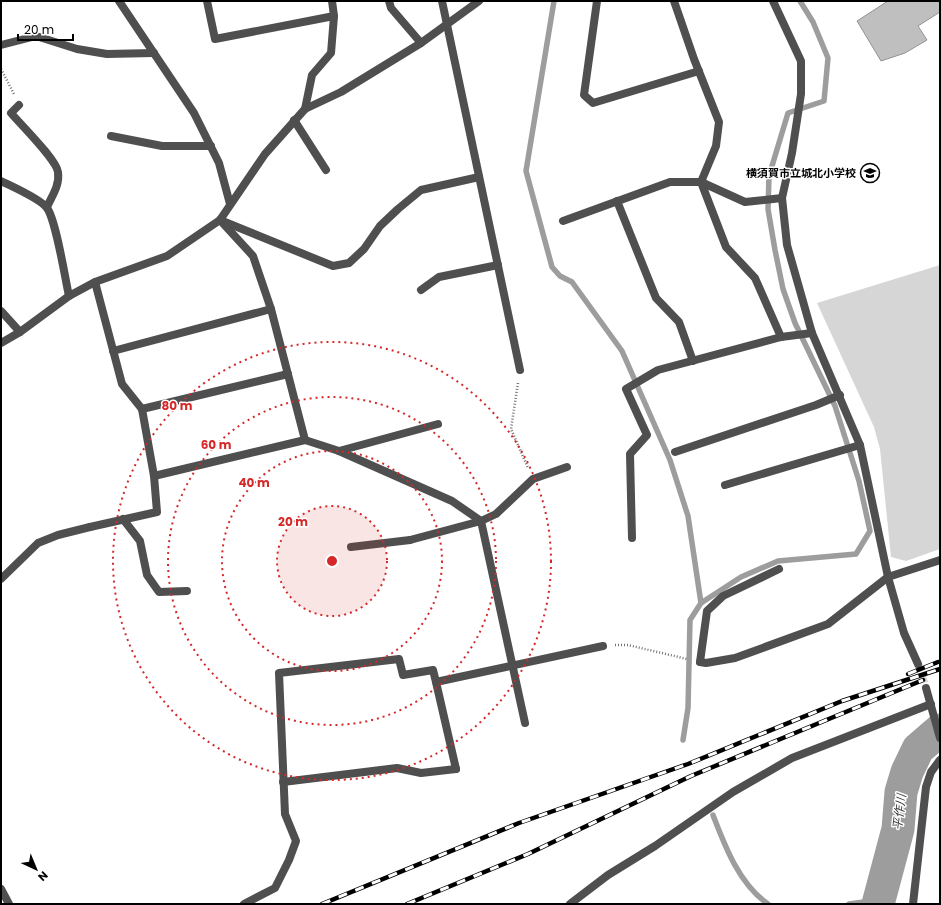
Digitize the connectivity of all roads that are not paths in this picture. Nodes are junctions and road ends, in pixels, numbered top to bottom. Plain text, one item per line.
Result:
1 (119, 1) edge
2 (207, 1) edge
3 (332, 1) edge
4 (389, 1) edge
5 (442, 1) edge
6 (479, 1) edge
7 (598, 1) edge
8 (674, 1) edge
9 (773, 1) edge
10 (334, 16) junction
11 (447, 26) junction
12 (421, 43) junction
13 (1, 45) edge
14 (154, 53) junction
15 (698, 70) junction
16 (19, 106) road end
17 (305, 109) junction
18 (294, 120) junction
19 (111, 136) dead end
20 (211, 146) junction
21 (326, 170) dead end
22 (479, 177) junction
23 (1, 181) edge
24 (701, 182) junction
25 (782, 198) junction
26 (617, 201) junction
27 (230, 204) junction
28 (47, 207) junction
29 (220, 220) junction
30 (563, 221) dead end
31 (498, 265) junction
32 (95, 282) junction
33 (421, 290) dead end
34 (69, 296) junction
35 (271, 308) junction
36 (1, 311) edge
37 (20, 332) junction
38 (812, 333) junction
39 (781, 337) junction
40 (1, 343) edge
41 (113, 351) junction
42 (693, 361) junction
43 (520, 370) road end
44 (288, 374) junction
45 (840, 395) junction
46 (142, 410) junction
47 (438, 424) dead end
48 (305, 440) junction
49 (860, 445) junction
50 (339, 451) junction
51 (675, 452) dead end
52 (567, 467) dead end
53 (154, 476) junction
54 (725, 485) dead end
55 (123, 519) junction
56 (481, 521) junction
57 (632, 538) dead end
58 (351, 547) dead end
59 (940, 560) edge
60 (779, 569) dead end
61 (888, 577) junction
62 (1, 579) edge
63 (187, 591) dead end
64 (603, 646) road end
65 (918, 664) tunnel mouth
66 (511, 666) junction
67 (436, 682) junction
68 (926, 688) tunnel mouth
69 (931, 704) junction
70 (525, 723) dead end
71 (940, 738) edge
72 (940, 760) edge
73 (283, 782) junction
74 (1, 889) edge
75 (9, 904) edge
76 (244, 904) edge
77 (570, 904) edge
78 (913, 904) edge

1 - 14 street
2 - 10 street
3 - 10 street
4 - 12 street
5 - 11 street
6 - 11 street
7 - 15 street
8 - 15 street
9 - 25 street
10 - 17 street
11 - 12 street
11 - 22 street
12 - 17 street
13 - 14 street
14 - 20 street
15 - 24 street
16 - 28 street
17 - 18 street
18 - 21 street
18 - 27 street
19 - 20 street
20 - 27 street
22 - 29 street
22 - 31 street
23 - 28 street
24 - 25 street
24 - 26 street
24 - 39 street
25 - 38 street
26 - 30 street
26 - 42 street
27 - 29 street
28 - 34 street
29 - 32 street
29 - 35 street
31 - 33 street
31 - 43 street
32 - 34 street
32 - 41 street
34 - 37 street
35 - 41 street
35 - 44 street
36 - 37 street
37 - 40 street
38 - 39 street
38 - 45 street
39 - 42 street
41 - 46 street
42 - 57 street
44 - 46 street
44 - 48 street
45 - 49 street
45 - 51 street
46 - 53 street
47 - 50 street
48 - 50 street
48 - 53 street
49 - 54 street
49 - 61 street
50 - 56 street
52 - 56 street
53 - 55 street
55 - 62 street
55 - 63 street
56 - 58 street
56 - 66 street
59 - 61 street
60 - 61 street
61 - 65 street
64 - 66 street
66 - 67 street
66 - 70 street
67 - 73 street
67 - 73 street
68 - 69 street
69 - 71 street
69 - 77 street
72 - 78 street
73 - 76 street
74 - 75 street

